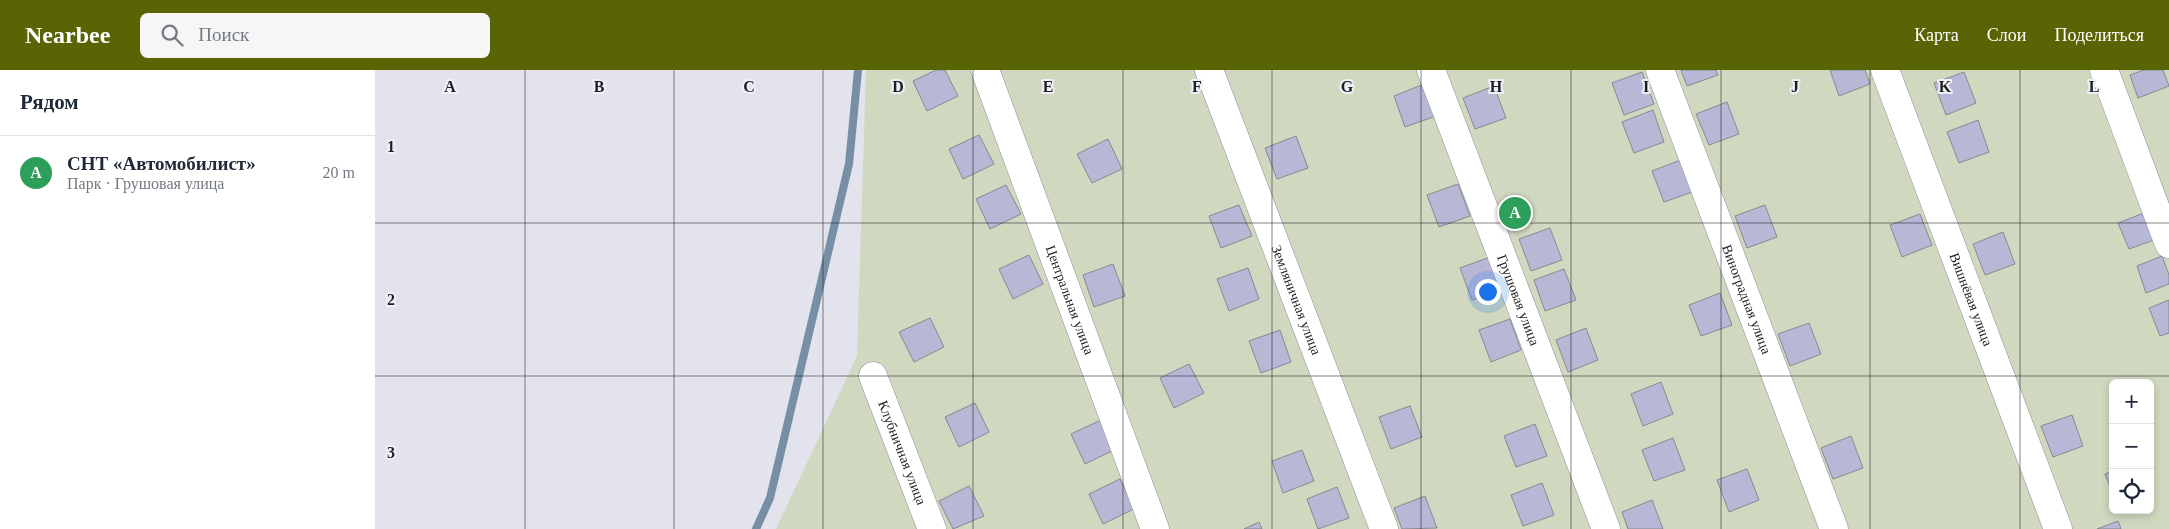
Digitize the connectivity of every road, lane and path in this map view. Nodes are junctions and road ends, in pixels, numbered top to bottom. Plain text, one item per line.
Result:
1 (985, 70) edge
2 (1209, 70) edge
3 (1431, 70) edge
4 (1660, 70) edge
5 (1885, 70) edge
6 (2104, 70) edge
7 (2169, 244) edge
8 (873, 376) dead end
9 (932, 529) edge
10 (1155, 529) edge
11 (1384, 529) edge
12 (1606, 529) edge
13 (1834, 529) edge
14 (2058, 529) edge

1 - 10 street, Центральная улица
2 - 11 street, Земляничная улица
3 - 12 street, Грушовая улица
4 - 13 street, Виноградная улица
5 - 14 street, Вишнёвая улица
6 - 7 street
8 - 9 street, Клубничная улица

